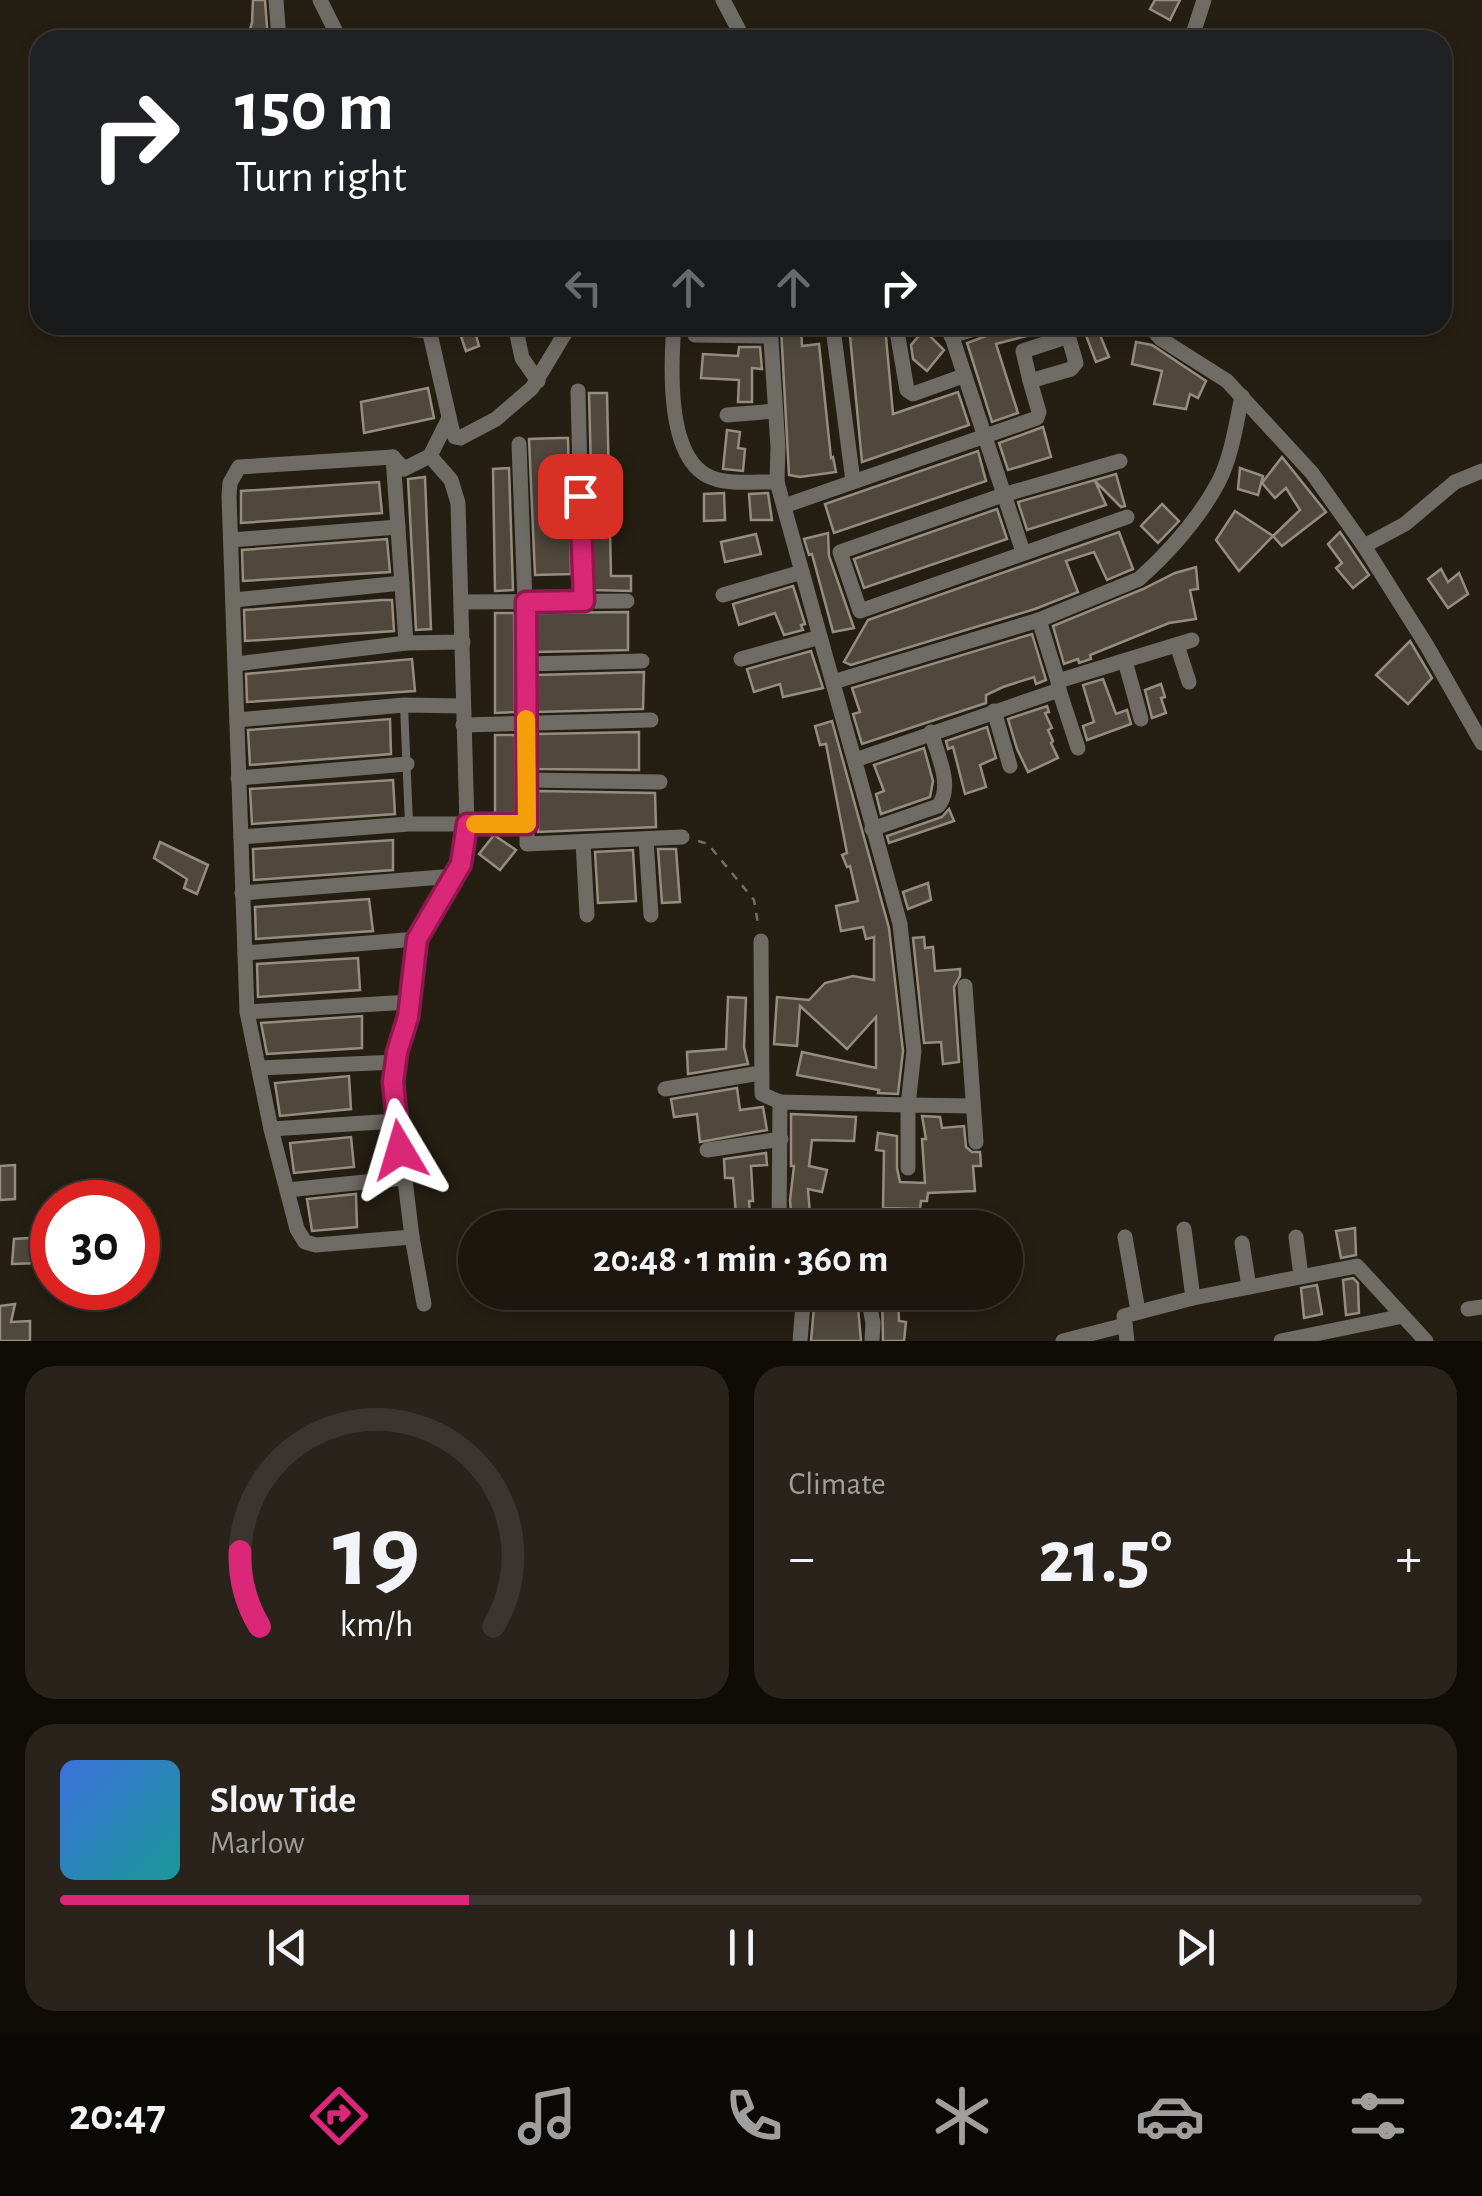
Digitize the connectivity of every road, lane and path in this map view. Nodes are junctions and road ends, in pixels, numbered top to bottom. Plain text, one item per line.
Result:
1 (276, 0) edge
2 (320, 0) edge
3 (723, 0) edge
4 (1204, 0) edge
5 (278, 30) edge
6 (335, 30) edge
7 (739, 30) edge
8 (1195, 30) edge
9 (431, 335) edge
10 (517, 335) edge
11 (564, 335) edge
12 (673, 335) edge
13 (708, 335) edge
14 (770, 335) edge
15 (833, 335) edge
16 (898, 335) edge
17 (951, 335) edge
18 (1057, 335) edge
19 (1069, 335) edge
20 (1158, 335) edge
21 (695, 336) dead end
22 (963, 376) junction
23 (538, 381) junction
24 (1030, 381) junction
25 (578, 391) dead end
26 (1242, 396) junction
27 (775, 411) junction
28 (728, 415) dead end
29 (449, 418) junction
30 (986, 435) junction
31 (519, 444) dead end
32 (430, 456) junction
33 (393, 457) junction
34 (1120, 461) dead end
35 (1482, 471) edge
36 (853, 481) junction
37 (777, 482) junction
38 (1004, 495) junction
39 (784, 506) junction
40 (1127, 517) dead end
41 (398, 527) junction
42 (231, 540) junction
43 (1364, 546) junction
44 (1023, 552) junction
45 (802, 572) junction
46 (402, 583) junction
47 (724, 595) dead end
48 (234, 600) junction
49 (627, 600) dead end
50 (584, 601) junction
51 (462, 602) junction
52 (526, 602) junction
53 (1039, 620) junction
54 (820, 638) junction
55 (463, 642) junction
56 (406, 644) junction
57 (741, 659) dead end
58 (1125, 660) junction
59 (642, 661) dead end
60 (236, 664) junction
61 (526, 664) junction
62 (833, 682) junction
63 (1189, 682) dead end
64 (1059, 685) junction
65 (404, 705) junction
66 (463, 706) junction
67 (994, 712) junction
68 (1141, 719) dead end
69 (237, 720) junction
70 (650, 720) dead end
71 (464, 725) junction
72 (526, 725) junction
73 (931, 732) junction
74 (1482, 743) edge
75 (1078, 748) dead end
76 (855, 760) junction
77 (407, 764) junction
78 (1010, 766) dead end
79 (238, 778) junction
80 (526, 780) junction
81 (660, 782) dead end
82 (410, 824) junction
83 (467, 824) junction
84 (527, 824) junction
85 (872, 829) junction
86 (682, 837) joint
87 (240, 838) junction
88 (646, 839) junction
89 (583, 842) junction
90 (455, 876) junction
91 (242, 893) junction
92 (587, 915) dead end
93 (651, 915) dead end
94 (417, 939) junction
95 (761, 942) joint
96 (245, 954) junction
97 (965, 986) dead end
98 (410, 1002) junction
99 (248, 1012) junction
100 (396, 1062) junction
101 (259, 1068) junction
102 (760, 1073) junction
103 (665, 1089) dead end
104 (780, 1102) junction
105 (908, 1105) junction
106 (973, 1106) junction
107 (396, 1121) junction
108 (271, 1129) junction
109 (781, 1139) junction
110 (976, 1142) dead end
111 (708, 1150) dead end
112 (908, 1168) dead end
113 (404, 1178) junction
114 (287, 1190) junction
115 (779, 1210) edge
116 (1184, 1229) dead end
117 (412, 1237) junction
118 (1124, 1237) dead end
119 (1296, 1237) dead end
120 (1242, 1243) dead end
121 (1301, 1276) junction
122 (1248, 1286) junction
123 (1193, 1298) junction
124 (424, 1304) dead end
125 (803, 1310) edge
126 (872, 1310) edge
127 (1138, 1312) junction
128 (1403, 1316) junction
129 (1126, 1333) edge
130 (800, 1341) edge
131 (872, 1341) edge
132 (1063, 1341) edge
133 (1280, 1341) edge
134 (1426, 1341) edge

1 - 5 street
2 - 6 street
3 - 7 street
4 - 8 street
9 - 29 street
10 - 23 street
11 - 23 street
12 - 37 street
13 - 21 street
14 - 27 street
15 - 36 street
16 - 22 street
17 - 22 street
18 - 24 street
19 - 24 street
20 - 26 street
22 - 30 street
23 - 29 street
24 - 30 street
25 - 50 street
26 - 43 street
26 - 53 street
27 - 28 street
27 - 37 street
29 - 32 street
30 - 36 street
30 - 38 street
31 - 52 street
32 - 33 street
32 - 51 street
33 - 41 street
33 - 42 street
34 - 38 street
35 - 43 street
36 - 39 street
37 - 39 street
38 - 44 street
38 - 44 street
39 - 45 street
40 - 44 street
41 - 42 street
41 - 46 street
42 - 48 street
43 - 74 street
45 - 47 street
45 - 54 street
46 - 48 street
46 - 56 street
48 - 60 street
49 - 50 street
50 - 52 street
51 - 52 street
51 - 55 street
52 - 61 street
53 - 62 street
53 - 64 street
54 - 57 street
54 - 62 street
55 - 56 street
55 - 66 street
56 - 60 street
58 - 63 street
58 - 64 street
58 - 68 street
59 - 61 street
60 - 69 street
61 - 72 street
62 - 76 street
64 - 67 street
64 - 75 street
65 - 66 street
65 - 69 street
65 - 77 lane
66 - 71 street
67 - 73 street
67 - 78 street
69 - 79 street
70 - 72 street
71 - 72 street
71 - 83 street
72 - 80 street
73 - 76 street
73 - 85 street
76 - 85 street
77 - 79 street
77 - 82 lane
79 - 87 street
80 - 81 street
80 - 84 street
82 - 83 street
82 - 87 street
83 - 84 street
83 - 90 street
84 - 89 street
85 - 105 street
86 - 88 street
86 - 95 path
87 - 91 street
88 - 89 street
88 - 93 street
89 - 92 street
90 - 91 street
90 - 94 street
91 - 96 street
94 - 96 street
94 - 98 street
95 - 102 street
96 - 99 street
97 - 106 street
98 - 99 street
98 - 100 street
99 - 101 street
100 - 101 street
100 - 107 street
101 - 108 street
102 - 103 street
102 - 104 street
104 - 105 street
104 - 109 street
105 - 106 street
105 - 112 street
106 - 110 street
107 - 108 street
107 - 113 street
108 - 114 street
109 - 111 street
109 - 115 street
113 - 114 street
113 - 117 street
114 - 117 street
116 - 123 street
117 - 124 street
118 - 127 street
119 - 121 street
120 - 122 street
121 - 122 street
121 - 128 street
122 - 123 street
123 - 127 street
125 - 130 street
126 - 131 street
127 - 129 street
128 - 133 street
128 - 134 street
129 - 132 street

